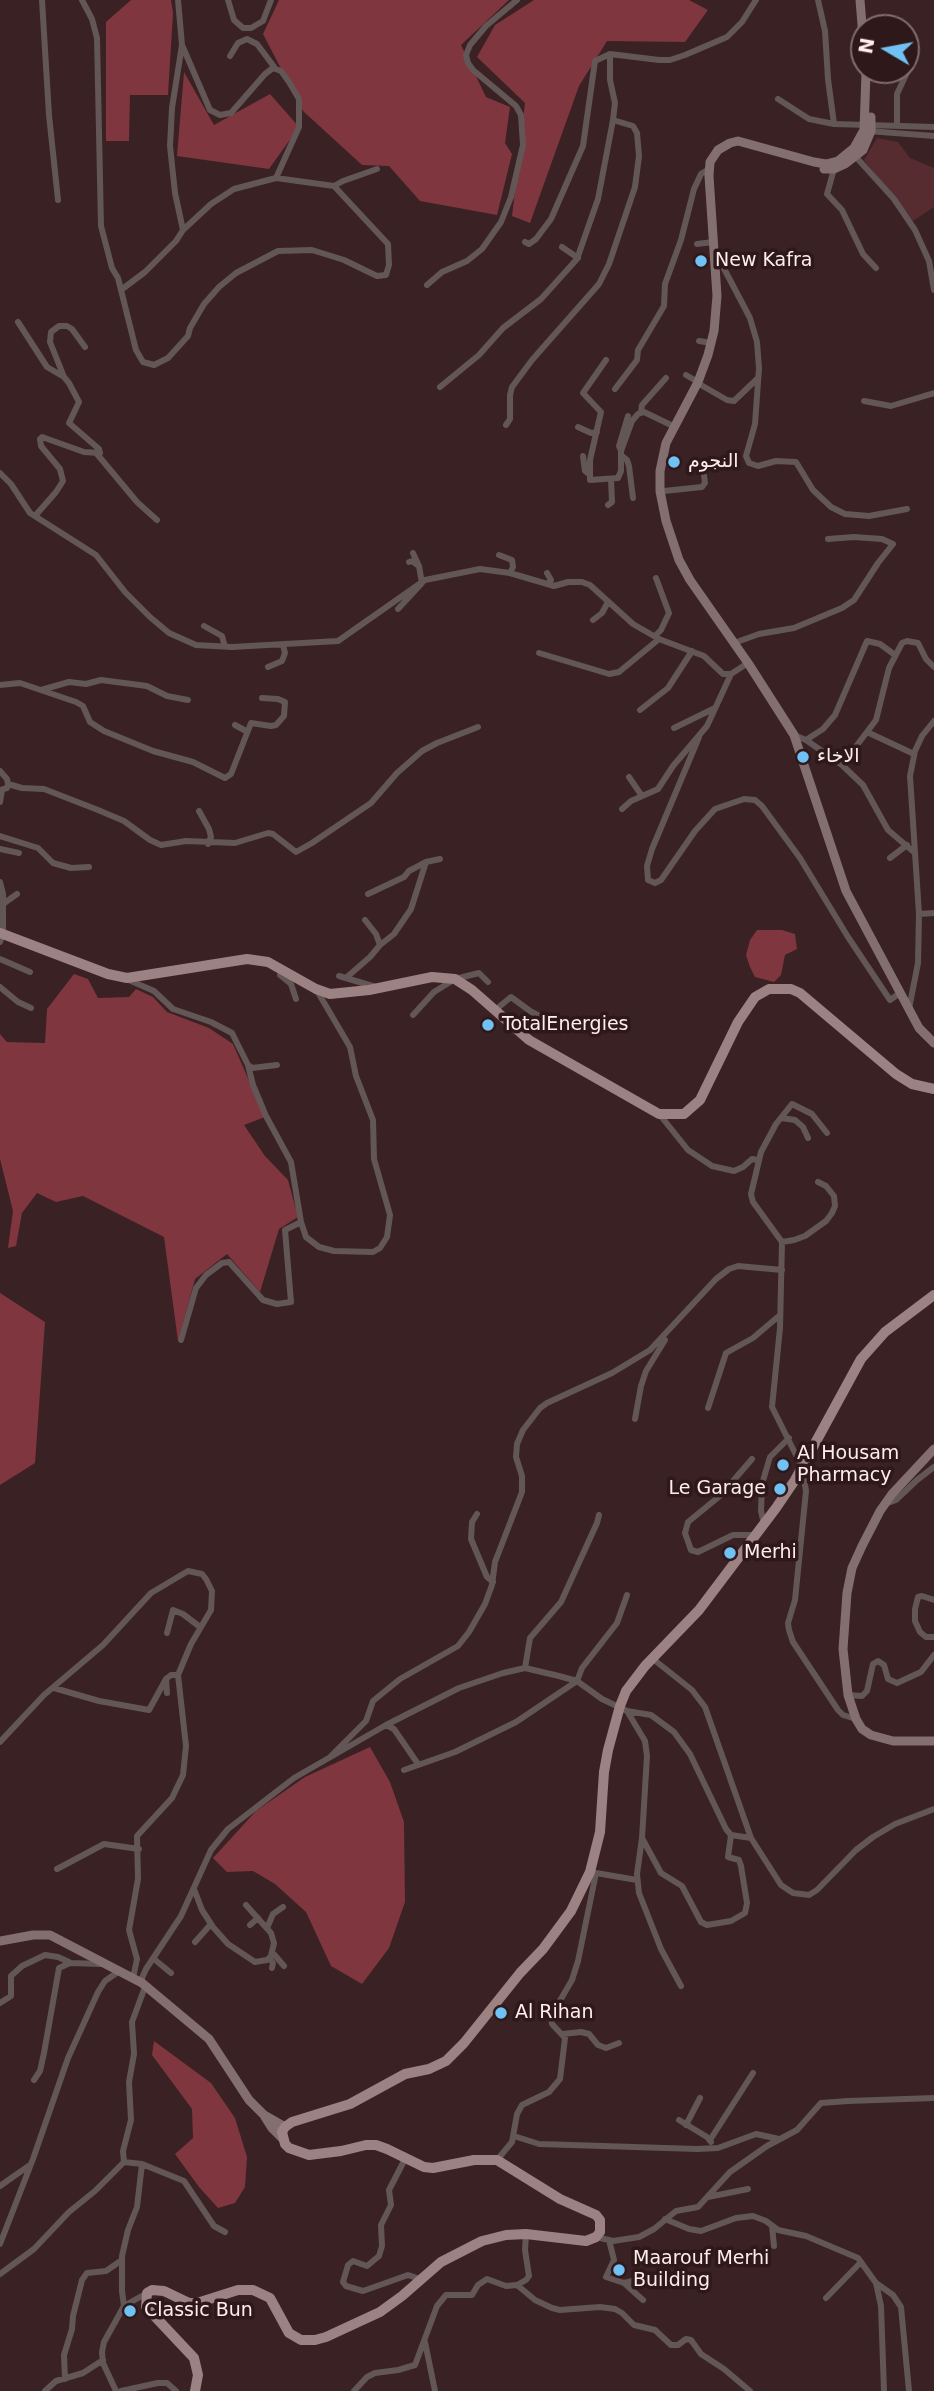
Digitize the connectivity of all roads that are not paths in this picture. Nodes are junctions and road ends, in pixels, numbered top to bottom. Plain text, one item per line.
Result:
1 (42, 0) edge
2 (82, 0) edge
3 (178, 0) edge
4 (228, 0) edge
5 (271, 0) edge
6 (517, 0) edge
7 (756, 0) edge
8 (818, 0) edge
9 (182, 45) junction
10 (610, 54) junction
11 (230, 56) dead end
12 (275, 68) junction
13 (866, 84) edge
14 (902, 84) edge
15 (778, 99) dead end
16 (613, 120) junction
17 (834, 124) junction
18 (897, 125) junction
19 (934, 127) edge
20 (868, 128) junction
21 (934, 136) edge
22 (787, 156) junction
23 (856, 158) junction
24 (377, 169) dead end
25 (709, 169) junction
26 (834, 169) junction
27 (276, 178) junction
28 (334, 186) junction
29 (58, 200) dead end
30 (183, 230) junction
31 (525, 242) dead end
32 (713, 242) junction
33 (697, 244) dead end
34 (562, 247) dead end
35 (578, 258) junction
36 (719, 260) junction
37 (876, 268) dead end
38 (427, 285) dead end
39 (121, 290) junction
40 (934, 290) edge
41 (19, 322) dead end
42 (50, 334) junction
43 (699, 341) dead end
44 (712, 343) junction
45 (57, 344) dead end
46 (85, 347) dead end
47 (606, 360) dead end
48 (686, 375) dead end
49 (64, 377) junction
50 (666, 379) dead end
51 (757, 379) junction
52 (699, 384) junction
53 (440, 387) dead end
54 (615, 389) dead end
55 (934, 393) edge
56 (864, 401) dead end
57 (641, 412) junction
58 (628, 416) dead end
59 (506, 425) dead end
60 (673, 426) junction
61 (578, 427) dead end
62 (597, 432) junction
63 (621, 453) junction
64 (97, 454) junction
65 (583, 456) dead end
66 (0, 473) edge
67 (590, 475) junction
68 (704, 475) dead end
69 (611, 480) junction
70 (664, 491) junction
71 (633, 498) dead end
72 (608, 505) dead end
73 (907, 509) dead end
74 (35, 516) junction
75 (157, 520) dead end
76 (666, 521) junction
77 (828, 539) dead end
78 (413, 553) dead end
79 (499, 555) dead end
80 (409, 562) dead end
81 (419, 566) junction
82 (510, 573) junction
83 (547, 573) dead end
84 (656, 578) dead end
85 (422, 583) junction
86 (548, 584) junction
87 (608, 602) junction
88 (398, 609) dead end
89 (593, 620) dead end
90 (204, 626) dead end
91 (657, 638) junction
92 (734, 643) junction
93 (283, 645) junction
94 (225, 647) junction
95 (692, 651) junction
96 (539, 653) dead end
97 (895, 655) junction
98 (748, 663) junction
99 (268, 667) dead end
100 (934, 667) edge
101 (731, 674) junction
102 (0, 685) edge
103 (40, 690) junction
104 (262, 698) dead end
105 (188, 700) dead end
106 (715, 708) junction
107 (640, 710) dead end
108 (934, 720) edge
109 (235, 725) dead end
110 (478, 727) dead end
111 (674, 728) dead end
112 (246, 731) junction
113 (867, 732) junction
114 (794, 736) junction
115 (699, 737) junction
116 (806, 740) junction
117 (914, 754) junction
118 (842, 765) junction
119 (0, 771) edge
120 (629, 777) dead end
121 (8, 784) junction
122 (1, 790) edge
123 (642, 796) junction
124 (0, 803) edge
125 (622, 809) dead end
126 (199, 811) dead end
127 (0, 836) edge
128 (208, 844) junction
129 (907, 845) junction
130 (0, 849) edge
131 (19, 853) dead end
132 (915, 853) junction
133 (890, 858) dead end
134 (440, 859) dead end
135 (426, 862) junction
136 (89, 867) dead end
137 (406, 875) junction
138 (0, 882) edge
139 (419, 883) junction
140 (17, 894) dead end
141 (368, 894) dead end
142 (3, 904) junction
143 (934, 913) edge
144 (919, 914) junction
145 (365, 920) dead end
146 (1, 936) edge
147 (380, 945) junction
148 (0, 959) edge
149 (282, 968) junction
150 (30, 972) dead end
151 (339, 975) dead end
152 (122, 977) junction
153 (347, 977) junction
154 (455, 979) junction
155 (488, 982) dead end
156 (0, 987) edge
157 (378, 988) junction
158 (316, 989) junction
159 (900, 993) junction
160 (296, 999) dead end
161 (31, 1008) dead end
162 (909, 1009) junction
163 (495, 1011) junction
164 (413, 1014) dead end
165 (564, 1029) dead end
166 (934, 1043) edge
167 (247, 1065) junction
168 (277, 1065) dead end
169 (934, 1089) edge
170 (659, 1114) junction
171 (781, 1118) junction
172 (827, 1133) dead end
173 (808, 1138) dead end
174 (757, 1160) junction
175 (818, 1182) dead end
176 (301, 1222) junction
177 (782, 1242) junction
178 (782, 1270) junction
179 (934, 1295) edge
180 (780, 1315) junction
181 (676, 1324) junction
182 (181, 1340) dead end
183 (708, 1408) dead end
184 (635, 1419) dead end
185 (789, 1438) junction
186 (934, 1449) edge
187 (752, 1459) dead end
188 (802, 1467) junction
189 (934, 1467) edge
190 (885, 1504) junction
191 (477, 1514) dead end
192 (598, 1515) dead end
193 (764, 1524) junction
194 (756, 1535) junction
195 (492, 1582) junction
196 (627, 1595) dead end
197 (934, 1600) edge
198 (200, 1627) junction
199 (167, 1633) dead end
200 (934, 1637) edge
201 (934, 1655) edge
202 (653, 1659) junction
203 (525, 1668) junction
204 (178, 1675) junction
205 (166, 1679) junction
206 (577, 1681) junction
207 (54, 1688) junction
208 (167, 1693) dead end
209 (848, 1695) junction
210 (623, 1708) junction
211 (856, 1719) junction
212 (386, 1725) junction
213 (934, 1741) edge
214 (0, 1742) edge
215 (329, 1759) junction
216 (418, 1764) junction
217 (404, 1770) dead end
218 (934, 1809) edge
219 (731, 1835) junction
220 (642, 1838) junction
221 (751, 1838) junction
222 (139, 1849) junction
223 (57, 1870) dead end
224 (593, 1872) junction
225 (637, 1880) junction
226 (194, 1888) junction
227 (246, 1905) dead end
228 (283, 1908) dead end
229 (258, 1918) junction
230 (211, 1924) junction
231 (250, 1926) dead end
232 (267, 1927) junction
233 (0, 1941) edge
234 (195, 1942) dead end
235 (271, 1955) junction
236 (154, 1959) junction
237 (70, 1963) junction
238 (103, 1964) junction
239 (284, 1966) dead end
240 (272, 1968) dead end
241 (118, 1972) junction
242 (171, 1973) dead end
243 (133, 1978) junction
244 (143, 1985) junction
245 (681, 1986) dead end
246 (0, 2003) edge
247 (563, 2034) junction
248 (619, 2043) dead end
249 (754, 2073) dead end
250 (34, 2080) dead end
251 (700, 2098) dead end
252 (934, 2098) edge
253 (264, 2115) junction
254 (679, 2120) dead end
255 (686, 2125) junction
256 (285, 2127) junction
257 (514, 2136) junction
258 (283, 2139) junction
259 (779, 2139) junction
260 (710, 2144) junction
261 (405, 2159) junction
262 (497, 2160) junction
263 (124, 2162) junction
264 (142, 2164) junction
265 (30, 2165) junction
266 (0, 2186) edge
267 (748, 2189) dead end
268 (708, 2197) junction
269 (665, 2219) junction
270 (772, 2226) junction
271 (225, 2232) dead end
272 (526, 2234) junction
273 (596, 2237) junction
274 (609, 2240) junction
275 (0, 2244) edge
276 (774, 2246) dead end
277 (122, 2260) junction
278 (861, 2262) junction
279 (0, 2274) edge
280 (420, 2279) junction
281 (638, 2280) dead end
282 (624, 2283) junction
283 (876, 2283) junction
284 (517, 2285) junction
285 (152, 2290) junction
286 (826, 2298) dead end
287 (643, 2300) dead end
288 (124, 2306) junction
289 (424, 2340) junction
290 (103, 2360) junction
291 (65, 2379) junction
292 (45, 2391) edge
293 (118, 2391) edge
294 (176, 2391) edge
295 (195, 2391) edge
296 (354, 2391) edge
297 (435, 2391) edge
298 (750, 2391) edge
299 (884, 2391) edge
300 (909, 2391) edge

1 - 29 street
2 - 39 street
3 - 9 street
4 - 5 street
6 - 38 street
7 - 10 street
8 - 17 street
9 - 12 street
9 - 30 street
10 - 16 street
10 - 31 street
11 - 12 street
12 - 27 street
13 - 20 street
14 - 18 street
15 - 17 street
16 - 35 street
16 - 59 street
17 - 20 street
18 - 19 street
18 - 20 street
20 - 21 street
20 - 22 street
20 - 23 street
22 - 25 street
22 - 26 street
22 - 36 street
23 - 26 street
23 - 40 street
24 - 28 street
25 - 32 street
25 - 54 street
26 - 37 street
27 - 28 street
27 - 30 street
28 - 39 street
30 - 39 street
32 - 33 street
32 - 44 street
34 - 35 street
35 - 53 street
36 - 51 street
36 - 52 street
41 - 49 street
42 - 45 street
42 - 46 street
42 - 49 street
43 - 44 street
44 - 52 street
47 - 62 street
48 - 52 street
49 - 64 street
50 - 57 street
51 - 52 street
51 - 73 street
52 - 60 street
52 - 70 street
55 - 56 street
57 - 60 street
57 - 63 street
58 - 63 street
60 - 76 street
61 - 62 street
62 - 67 street
63 - 69 street
63 - 71 street
64 - 74 street
64 - 75 street
65 - 67 street
66 - 74 street
67 - 69 street
68 - 70 street
69 - 72 street
70 - 76 street
74 - 94 street
76 - 92 street
77 - 92 street
78 - 81 street
79 - 82 street
80 - 81 street
81 - 85 street
82 - 85 street
82 - 86 street
83 - 86 street
84 - 91 street
85 - 88 street
85 - 93 street
86 - 87 street
87 - 89 street
87 - 91 street
90 - 94 street
91 - 95 street
91 - 96 street
92 - 98 street
93 - 94 street
93 - 99 street
95 - 101 street
95 - 107 street
97 - 100 street
97 - 113 street
97 - 116 street
98 - 101 street
98 - 114 street
101 - 106 street
102 - 103 street
103 - 105 street
103 - 112 street
104 - 112 street
106 - 111 street
106 - 115 street
108 - 117 street
109 - 112 street
110 - 128 street
113 - 117 street
113 - 118 street
114 - 116 street
114 - 159 street
115 - 123 street
115 - 159 street
116 - 118 street
117 - 132 street
118 - 129 street
119 - 121 street
120 - 123 street
121 - 122 street
121 - 128 street
122 - 124 street
123 - 125 street
126 - 128 street
127 - 136 street
129 - 132 street
129 - 133 street
130 - 131 street
132 - 144 street
134 - 135 street
135 - 137 street
135 - 139 street
137 - 139 street
137 - 141 street
138 - 142 street
139 - 147 street
140 - 142 street
142 - 146 street
143 - 144 street
144 - 162 street
145 - 147 street
146 - 152 main road
147 - 153 street
148 - 150 street
149 - 152 main road
149 - 158 main road
149 - 160 street
151 - 153 street
152 - 167 street
153 - 157 street
154 - 155 street
154 - 157 main road
154 - 163 main road
154 - 164 street
156 - 161 street
157 - 158 main road
158 - 176 street
159 - 162 street
162 - 166 street
163 - 165 street
163 - 170 main road
167 - 168 street
167 - 176 street
169 - 170 main road
170 - 174 street
171 - 172 street
171 - 173 street
171 - 174 street
174 - 177 street
175 - 177 street
176 - 182 street
177 - 178 street
178 - 180 street
178 - 181 street
179 - 188 main road
180 - 183 street
180 - 185 street
181 - 184 street
181 - 195 street
185 - 188 street
185 - 193 street
186 - 190 street
187 - 194 street
188 - 193 main road
188 - 211 street
189 - 190 street
190 - 209 street
191 - 195 street
192 - 203 street
193 - 194 main road
194 - 202 main road
195 - 215 street
196 - 206 street
197 - 200 street
198 - 199 street
198 - 204 street
198 - 207 street
201 - 209 street
202 - 210 main road
202 - 221 street
203 - 206 street
203 - 212 street
204 - 205 street
204 - 222 street
205 - 207 street
205 - 208 street
206 - 210 street
206 - 216 street
207 - 214 street
209 - 211 street
210 - 219 street
210 - 220 street
210 - 224 main road
211 - 213 street
212 - 215 street
212 - 216 street
215 - 226 street
216 - 217 street
218 - 221 street
219 - 220 street
219 - 221 street
220 - 225 street
222 - 223 street
222 - 243 street
224 - 225 street
224 - 247 street
224 - 256 main road
225 - 245 street
226 - 230 street
226 - 236 street
227 - 229 street
228 - 232 street
229 - 231 street
229 - 232 street
230 - 234 street
230 - 235 street
232 - 235 street
233 - 238 street
235 - 239 street
235 - 240 street
236 - 242 street
236 - 244 street
237 - 238 street
237 - 246 street
237 - 250 street
238 - 241 street
241 - 243 street
241 - 265 street
243 - 244 street
244 - 253 street
244 - 263 street
247 - 248 street
247 - 257 street
249 - 260 street
251 - 255 street
252 - 259 street
253 - 256 street
253 - 258 street
254 - 255 street
255 - 260 street
256 - 258 main road
257 - 260 street
257 - 262 street
258 - 261 main road
259 - 260 street
259 - 268 street
261 - 262 main road
261 - 280 street
262 - 273 main road
263 - 264 street
263 - 279 street
264 - 271 street
264 - 277 street
265 - 266 street
265 - 275 street
267 - 268 street
268 - 269 street
269 - 270 street
269 - 274 street
270 - 276 street
270 - 278 street
272 - 273 main road
272 - 280 main road
272 - 284 street
273 - 274 street
274 - 282 street
277 - 288 street
277 - 291 street
278 - 283 street
278 - 286 street
280 - 285 main road
281 - 282 street
282 - 287 street
283 - 299 street
283 - 300 street
284 - 289 street
284 - 298 street
285 - 288 street
285 - 295 main road
288 - 290 street
289 - 296 street
289 - 297 street
290 - 291 street
290 - 293 street
291 - 292 street
293 - 294 street

